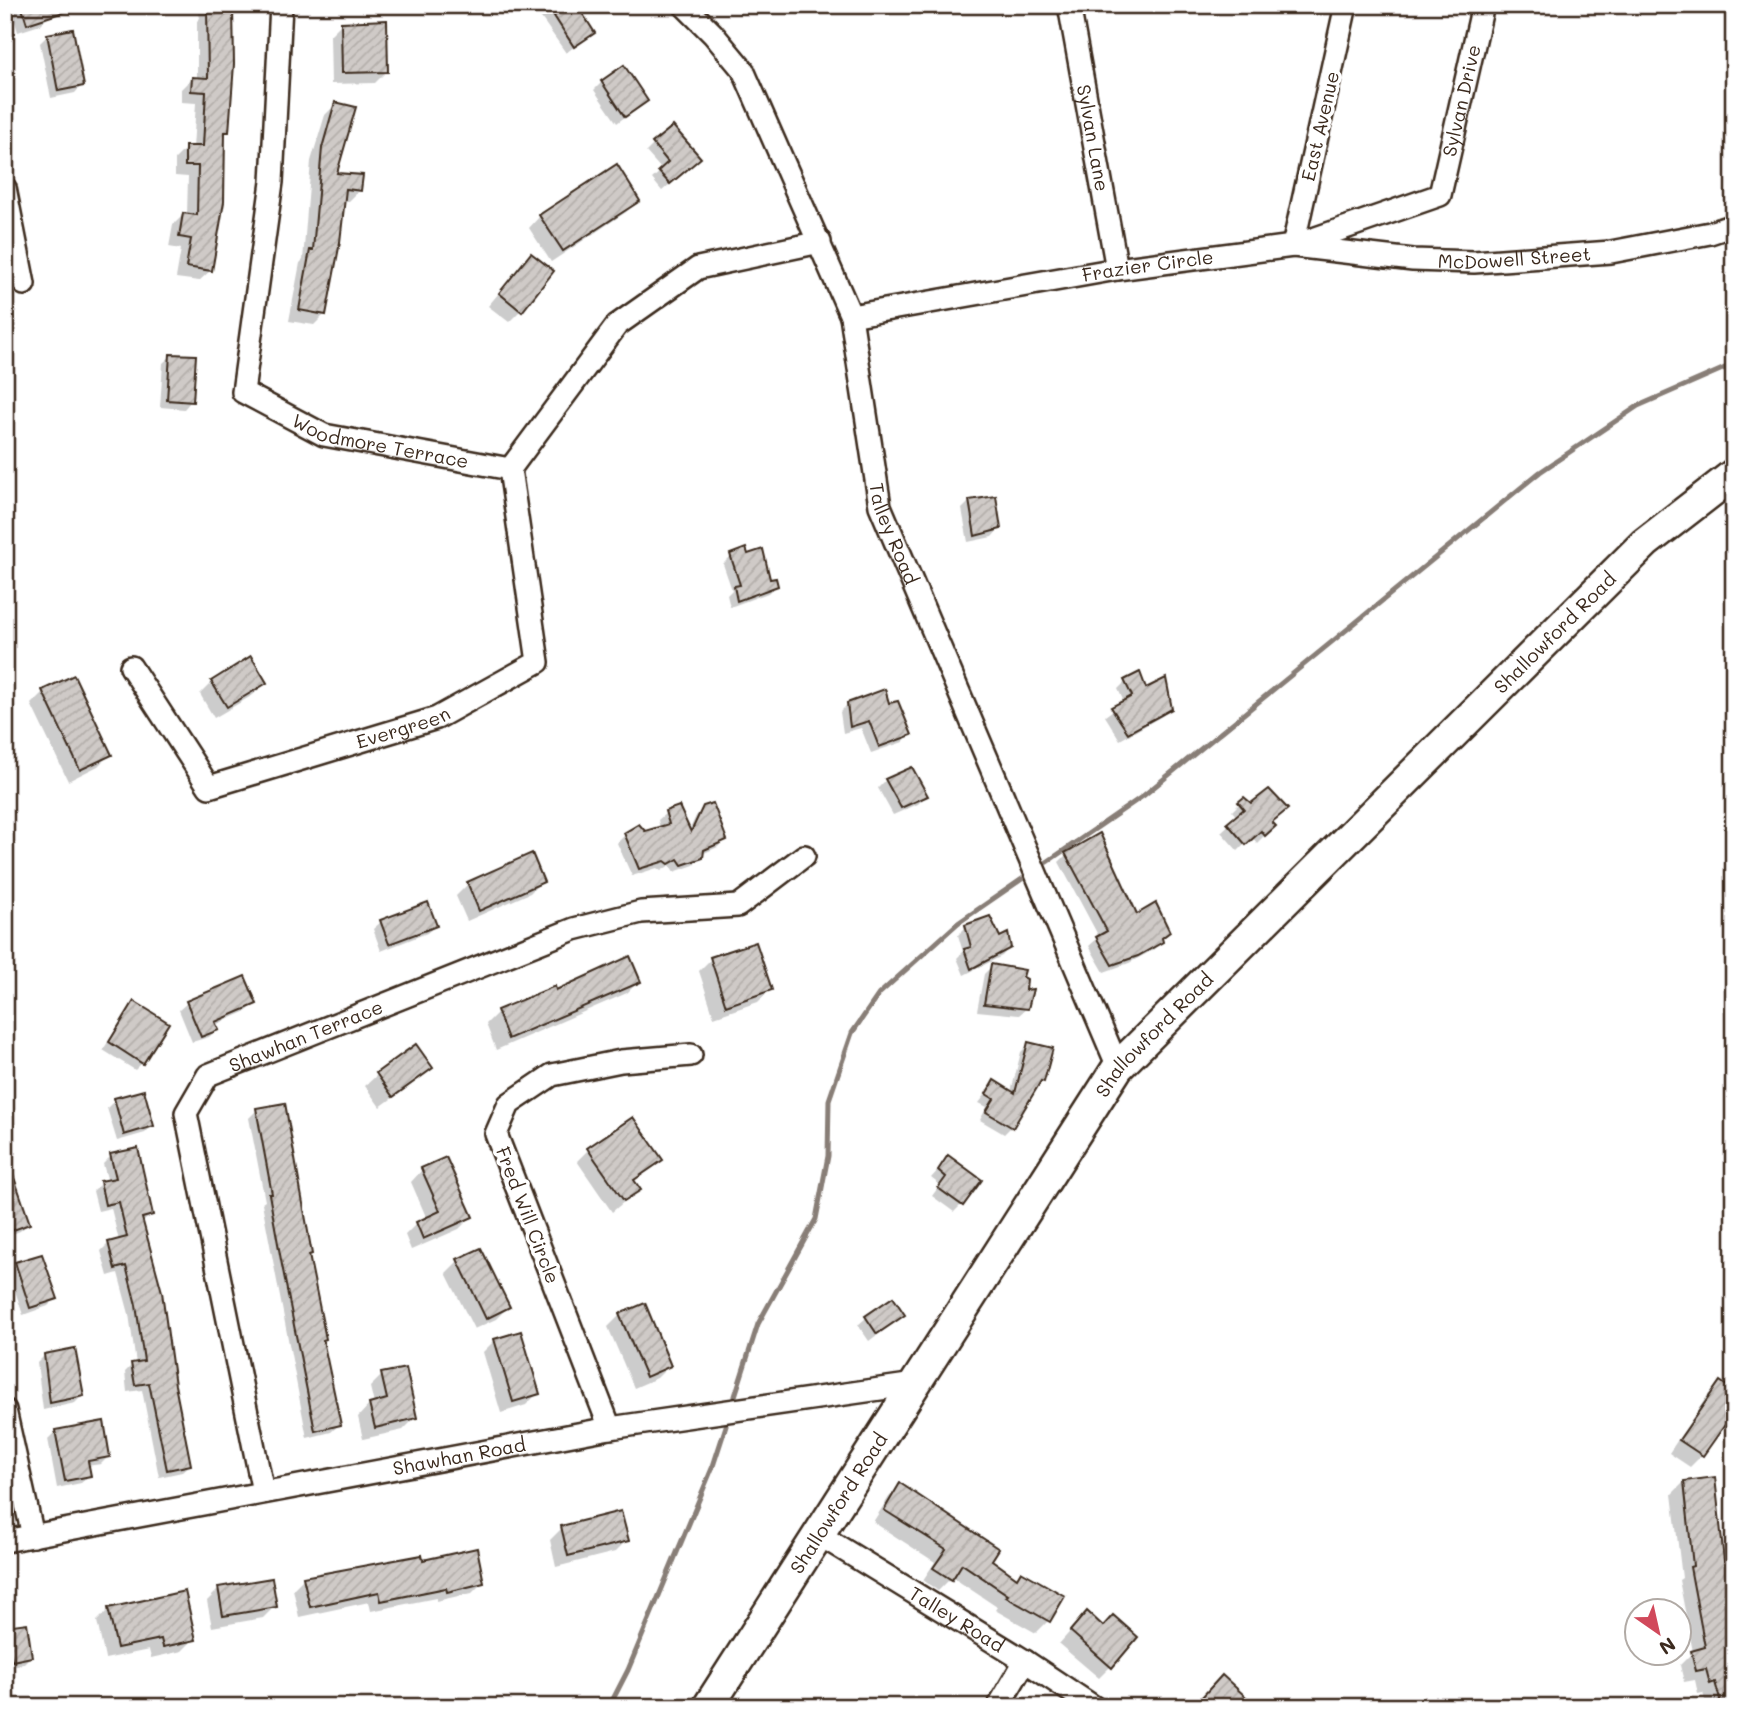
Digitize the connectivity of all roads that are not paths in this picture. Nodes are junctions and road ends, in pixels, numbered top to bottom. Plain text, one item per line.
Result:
1 (281, 5) edge
2 (684, 5) edge
3 (1069, 5) edge
4 (1346, 5) edge
5 (1483, 5) edge
6 (5, 188) edge
7 (1440, 195) joint
8 (1734, 225) edge
9 (820, 242) junction
10 (1293, 246) junction
11 (1117, 269) junction
12 (24, 284) dead end
13 (851, 317) junction
14 (510, 469) junction
15 (1734, 474) edge
16 (131, 667) dead end
17 (804, 856) dead end
18 (691, 1055) dead end
19 (1118, 1067) junction
20 (915, 1384) junction
21 (5, 1410) edge
22 (610, 1428) junction
23 (263, 1492) junction
24 (818, 1534) junction
25 (33, 1536) junction
26 (5, 1541) edge
27 (1025, 1661) junction
28 (708, 1707) edge
29 (998, 1707) edge
30 (1094, 1707) edge

1 - 14 street, Woodmore Terrace
2 - 9 street, Talley Road
3 - 11 street, Sylvan Lane
4 - 10 street, East Avenue
5 - 7 street, Sylvan Drive
6 - 12 street
7 - 10 street, Frazier Circle
8 - 10 street, McDowell Street
9 - 13 street, Talley Road
9 - 14 street
10 - 11 street, Frazier Circle
11 - 13 street, Frazier Circle
13 - 19 street, Talley Road
14 - 16 street, Evergreen
15 - 19 street, Shallowford Road
17 - 23 street, Shawhan Terrace
18 - 22 street, Fred Will Circle
19 - 20 street, Shallowford Road
20 - 22 street, Shawhan Road
20 - 24 street, Shallowford Road
21 - 25 street
22 - 23 street, Shawhan Road
23 - 25 street, Shawhan Road
24 - 27 street, Talley Road
24 - 28 street, Shallowford Road
25 - 26 street, Shawhan Road
27 - 29 street
27 - 30 street, Talley Road

